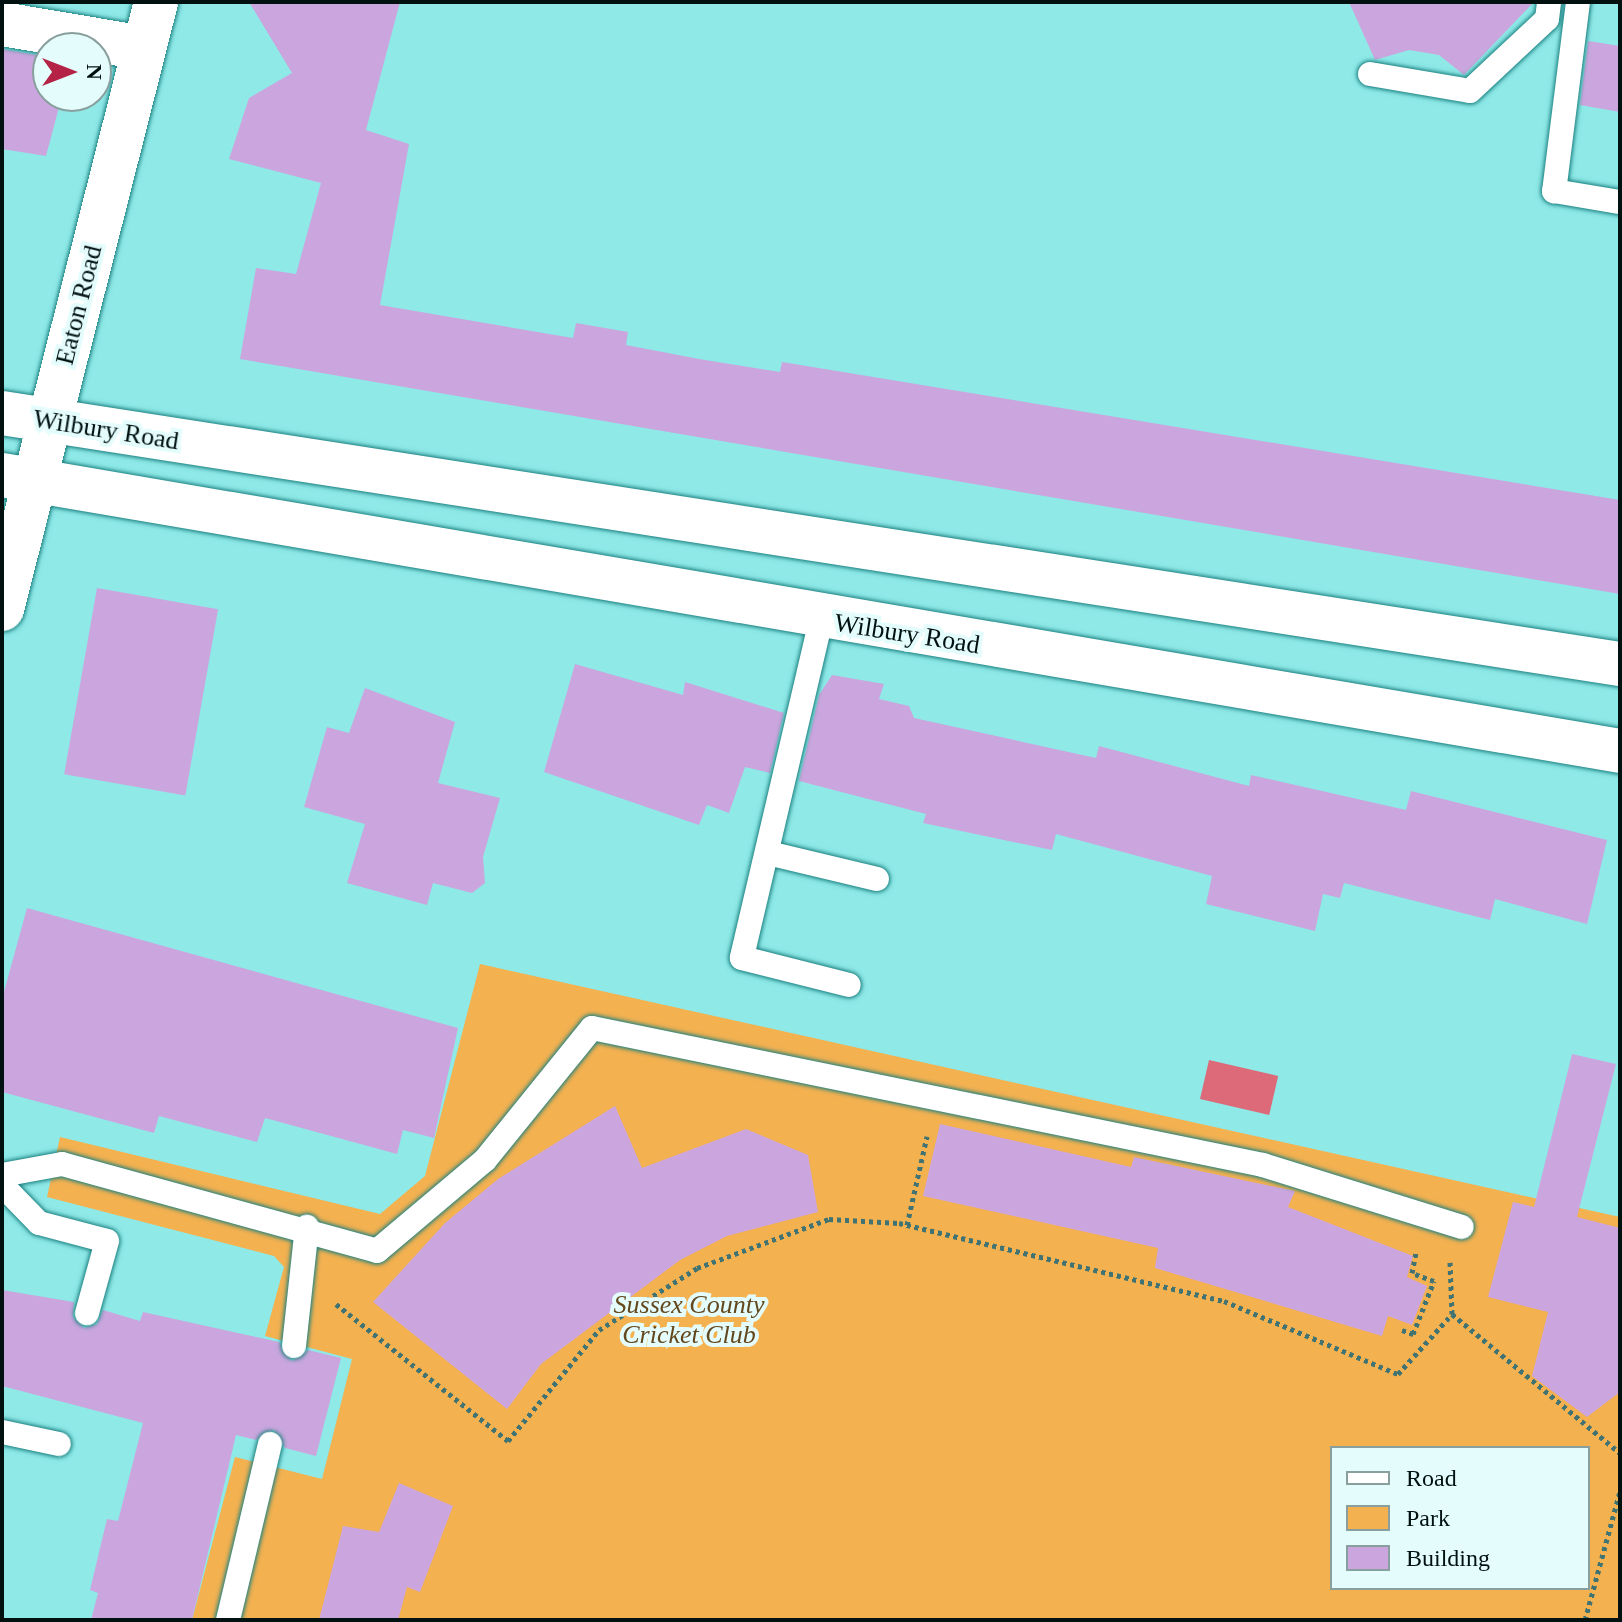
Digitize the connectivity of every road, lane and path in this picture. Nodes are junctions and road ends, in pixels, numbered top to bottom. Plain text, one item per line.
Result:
1 (156, 2) edge
2 (1549, 2) edge
3 (1578, 2) edge
4 (2, 24) edge
5 (144, 48) junction
6 (1370, 74) dead end
7 (1620, 202) edge
8 (2, 413) edge
9 (49, 420) junction
10 (209, 447) junction
11 (18, 477) edge
12 (195, 512) junction
13 (2, 609) edge
14 (821, 620) junction
15 (1620, 664) edge
16 (1620, 751) edge
17 (768, 853) junction
18 (877, 879) dead end
19 (849, 985) dead end
20 (935, 1099) junction
21 (2, 1175) edge
22 (2, 1185) edge
23 (907, 1225) junction
24 (307, 1227) junction
25 (1462, 1227) joint
26 (1412, 1241) dead end
27 (1427, 1246) dead end
28 (1406, 1249) dead end
29 (303, 1278) junction
30 (87, 1313) dead end
31 (1452, 1314) junction
32 (1402, 1330) dead end
33 (294, 1346) dead end
34 (2, 1432) edge
35 (59, 1444) dead end
36 (270, 1444) dead end
37 (1620, 1453) edge
38 (1620, 1491) edge
39 (228, 1620) edge
40 (1585, 1620) edge

1 - 5 street, Eaton Road
2 - 6 lane
3 - 7 lane
4 - 5 street
5 - 9 street, Eaton Road
8 - 9 street, Wilbury Road
9 - 10 street, Wilbury Road
9 - 11 street, Eaton Road
10 - 12 street, Wilbury Road
10 - 15 street, Wilbury Road
11 - 12 street, Wilbury Road
11 - 13 street, Eaton Road
12 - 14 street, Wilbury Road
14 - 16 street, Wilbury Road
14 - 17 lane
17 - 18 lane
17 - 19 lane
20 - 23 path
20 - 24 lane
20 - 25 lane
21 - 24 lane
22 - 30 lane
23 - 29 path
23 - 31 path
24 - 29 lane
25 - 31 path
26 - 27 path
28 - 32 path
29 - 33 lane
31 - 37 path
34 - 35 lane
36 - 39 lane
38 - 40 path

